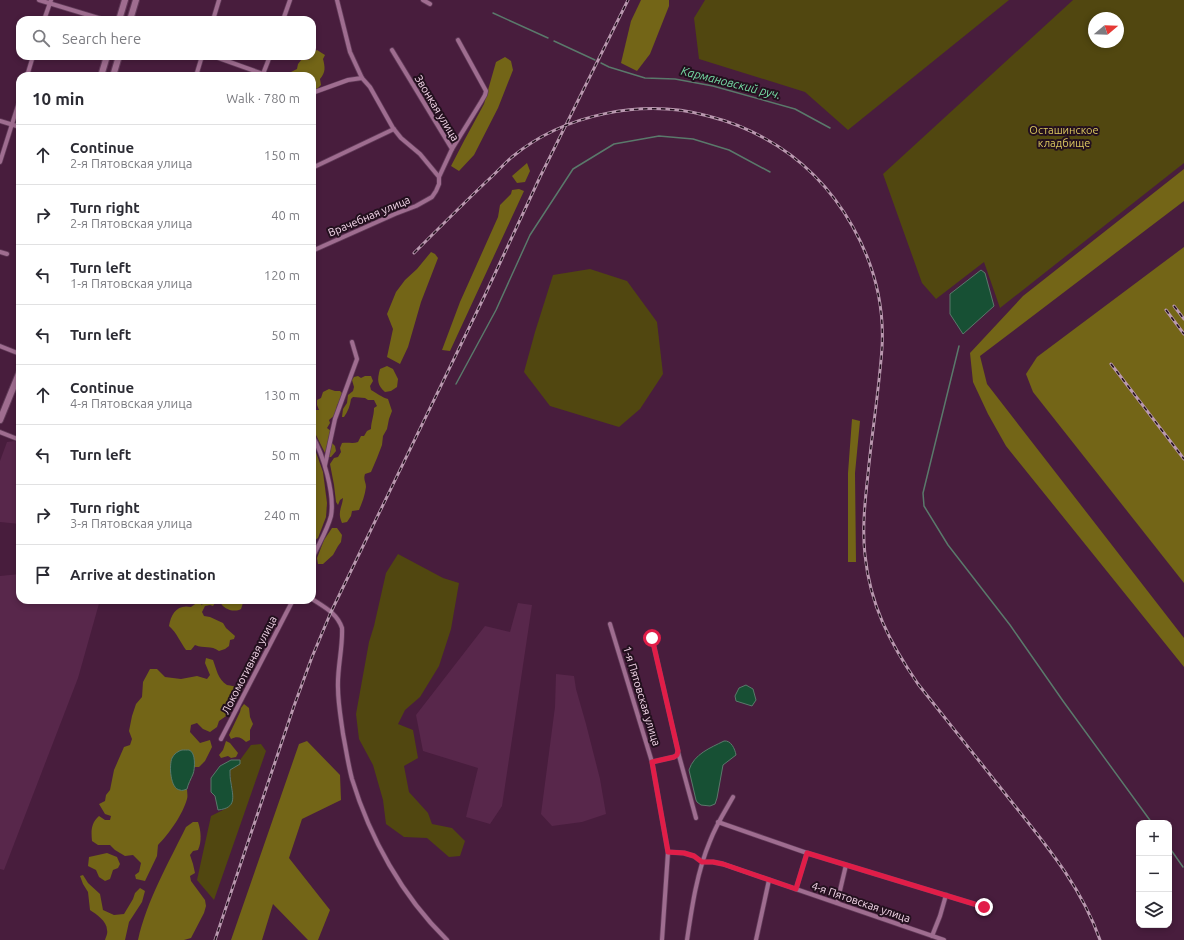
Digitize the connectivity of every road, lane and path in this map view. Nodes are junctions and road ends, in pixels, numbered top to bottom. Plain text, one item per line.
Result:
1 (38, 0) edge
2 (125, 0) edge
3 (136, 0) edge
4 (219, 0) edge
5 (290, 0) edge
6 (337, 0) edge
7 (423, 0) edge
8 (50, 2) edge
9 (430, 4) dead end
10 (45, 16) edge
11 (93, 16) edge
12 (120, 16) edge
13 (131, 16) edge
14 (214, 16) edge
15 (284, 16) edge
16 (458, 40) dead end
17 (392, 50) dead end
18 (32, 60) edge
19 (106, 60) edge
20 (118, 60) edge
21 (201, 60) edge
22 (224, 60) edge
23 (269, 60) edge
24 (28, 72) edge
25 (102, 72) edge
26 (114, 72) edge
27 (197, 72) edge
28 (257, 72) edge
29 (266, 72) edge
30 (362, 78) junction
31 (316, 92) edge
32 (16, 112) edge
33 (0, 121) edge
34 (12, 125) junction
35 (16, 126) edge
36 (394, 129) junction
37 (452, 149) junction
38 (0, 162) edge
39 (316, 166) edge
40 (439, 177) junction
41 (316, 249) edge
42 (0, 252) edge
43 (7, 254) dead end
44 (352, 342) dead end
45 (0, 346) edge
46 (16, 352) edge
47 (16, 380) edge
48 (0, 420) edge
49 (0, 432) edge
50 (16, 438) edge
51 (316, 445) edge
52 (325, 466) junction
53 (316, 550) edge
54 (316, 602) edge
55 (290, 604) edge
56 (610, 624) dead end
57 (652, 638) dead end
58 (221, 739) dead end
59 (678, 751) junction
60 (652, 762) junction
61 (733, 797) dead end
62 (696, 818) dead end
63 (718, 822) junction
64 (668, 852) junction
65 (807, 853) junction
66 (702, 862) junction
67 (846, 865) junction
68 (769, 880) junction
69 (796, 889) junction
70 (946, 895) junction
71 (837, 903) junction
72 (984, 907) dead end
73 (932, 936) junction
74 (447, 940) edge
75 (662, 940) edge
76 (687, 940) edge
77 (756, 940) edge
78 (944, 940) edge

1 - 8 street
2 - 12 main road
3 - 13 main road
4 - 14 street
5 - 15 street
6 - 30 street
7 - 9 street
8 - 10 street
8 - 11 street
16 - 37 street, Звонкая улица
17 - 37 street, Звонкая улица
18 - 24 street
19 - 25 main road
20 - 26 main road
21 - 27 street
22 - 28 street
23 - 29 street
30 - 31 street
30 - 36 street
32 - 34 street
33 - 34 street
34 - 35 street
34 - 38 street
36 - 39 street
36 - 40 street
37 - 40 street
40 - 41 street, Врачебная улица
42 - 43 street
44 - 52 street
45 - 46 street
47 - 48 main road
49 - 50 street
51 - 52 street
52 - 53 street
54 - 74 street
55 - 58 street, Локомотивная улица
56 - 60 street, 1-я Пятовская улица
57 - 59 street
59 - 60 street
59 - 62 street
60 - 64 street, 1-я Пятовская улица
61 - 63 street
63 - 65 street
63 - 66 street
64 - 66 street
64 - 75 street, 1-я Пятовская улица
65 - 67 street
65 - 69 street
66 - 68 street, 4-я Пятовская улица
66 - 76 street
67 - 70 street
67 - 71 street
68 - 69 street, 4-я Пятовская улица
68 - 77 street
69 - 71 street, 4-я Пятовская улица
70 - 72 street
70 - 73 street
71 - 73 street, 4-я Пятовская улица
73 - 78 street, 4-я Пятовская улица

